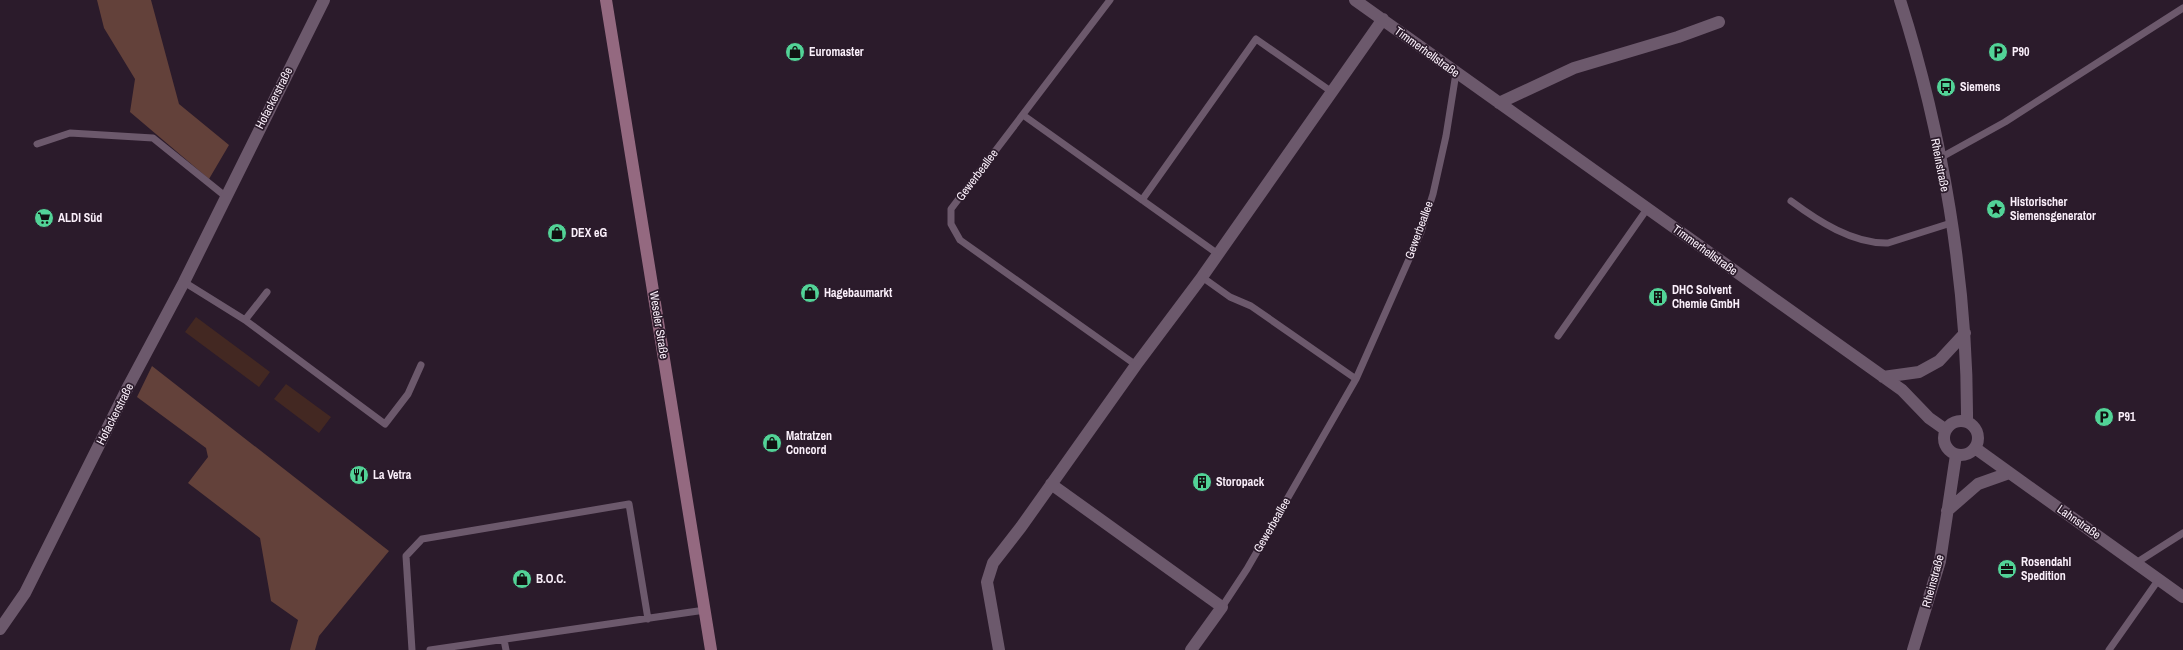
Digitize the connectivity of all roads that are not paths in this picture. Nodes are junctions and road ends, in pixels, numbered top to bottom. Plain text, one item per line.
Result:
1 (324, 0) edge
2 (606, 0) edge
3 (1110, 0) edge
4 (1355, 0) edge
5 (1900, 0) edge
6 (2183, 8) edge
7 (1382, 19) junction
8 (1719, 22) dead end
9 (1456, 73) junction
10 (1332, 92) junction
11 (1499, 103) junction
12 (1023, 114) junction
13 (37, 144) dead end
14 (1940, 158) junction
15 (225, 196) junction
16 (1142, 200) junction
17 (1791, 201) dead end
18 (1648, 209) junction
19 (1951, 223) junction
20 (1218, 254) junction
21 (1202, 277) junction
22 (184, 282) junction
23 (267, 292) dead end
24 (245, 320) junction
25 (1965, 333) junction
26 (1558, 336) dead end
27 (421, 365) dead end
28 (1136, 365) junction
29 (1883, 376) junction
30 (1356, 379) junction
31 (1967, 422) junction
32 (1946, 430) junction
33 (1974, 448) junction
34 (1956, 455) junction
35 (2009, 473) junction
36 (1051, 484) junction
37 (1947, 511) junction
38 (2183, 533) edge
39 (2136, 563) junction
40 (2159, 579) junction
41 (2183, 597) edge
42 (1222, 607) junction
43 (705, 610) junction
44 (648, 619) junction
45 (0, 629) edge
46 (504, 640) junction
47 (412, 650) edge
48 (430, 650) edge
49 (506, 650) edge
50 (711, 650) edge
51 (999, 650) edge
52 (1191, 650) edge
53 (1913, 650) edge
54 (2109, 650) edge

1 - 15 street, Hofackerstraße
2 - 43 main road, Weseler Straße
3 - 12 lane, Gewerbeallee
4 - 7 street, Timmerhellstraße
5 - 14 street, Rheinstraße
6 - 14 lane
7 - 9 street, Timmerhellstraße
7 - 10 street
8 - 11 street
9 - 11 street, Timmerhellstraße
9 - 30 lane, Gewerbeallee
10 - 16 lane
10 - 20 street
11 - 18 street, Timmerhellstraße
12 - 16 lane
12 - 28 lane, Gewerbeallee
13 - 15 lane
14 - 19 street, Rheinstraße
15 - 22 street, Hofackerstraße
16 - 20 lane
17 - 19 lane
18 - 26 lane
18 - 29 street, Timmerhellstraße
19 - 25 street, Rheinstraße
20 - 21 street
21 - 28 street
21 - 30 lane
22 - 24 lane
22 - 45 street, Hofackerstraße
23 - 24 lane
24 - 27 lane
25 - 29 street
25 - 31 street, Rheinstraße
28 - 36 street
29 - 32 street, Timmerhellstraße
30 - 42 lane, Gewerbeallee
31 - 32 street
31 - 33 street
32 - 34 street
33 - 34 street
33 - 35 street, Lahnstraße
34 - 37 street, Rheinstraße
35 - 37 street
35 - 39 street, Lahnstraße
36 - 42 street
36 - 51 street
37 - 53 street, Rheinstraße
38 - 39 lane
39 - 40 street, Lahnstraße
40 - 41 street, Lahnstraße
40 - 54 lane
42 - 52 street, Gewerbeallee
43 - 44 lane
43 - 50 main road, Weseler Straße
44 - 46 lane
44 - 47 lane
46 - 48 lane
46 - 49 lane

